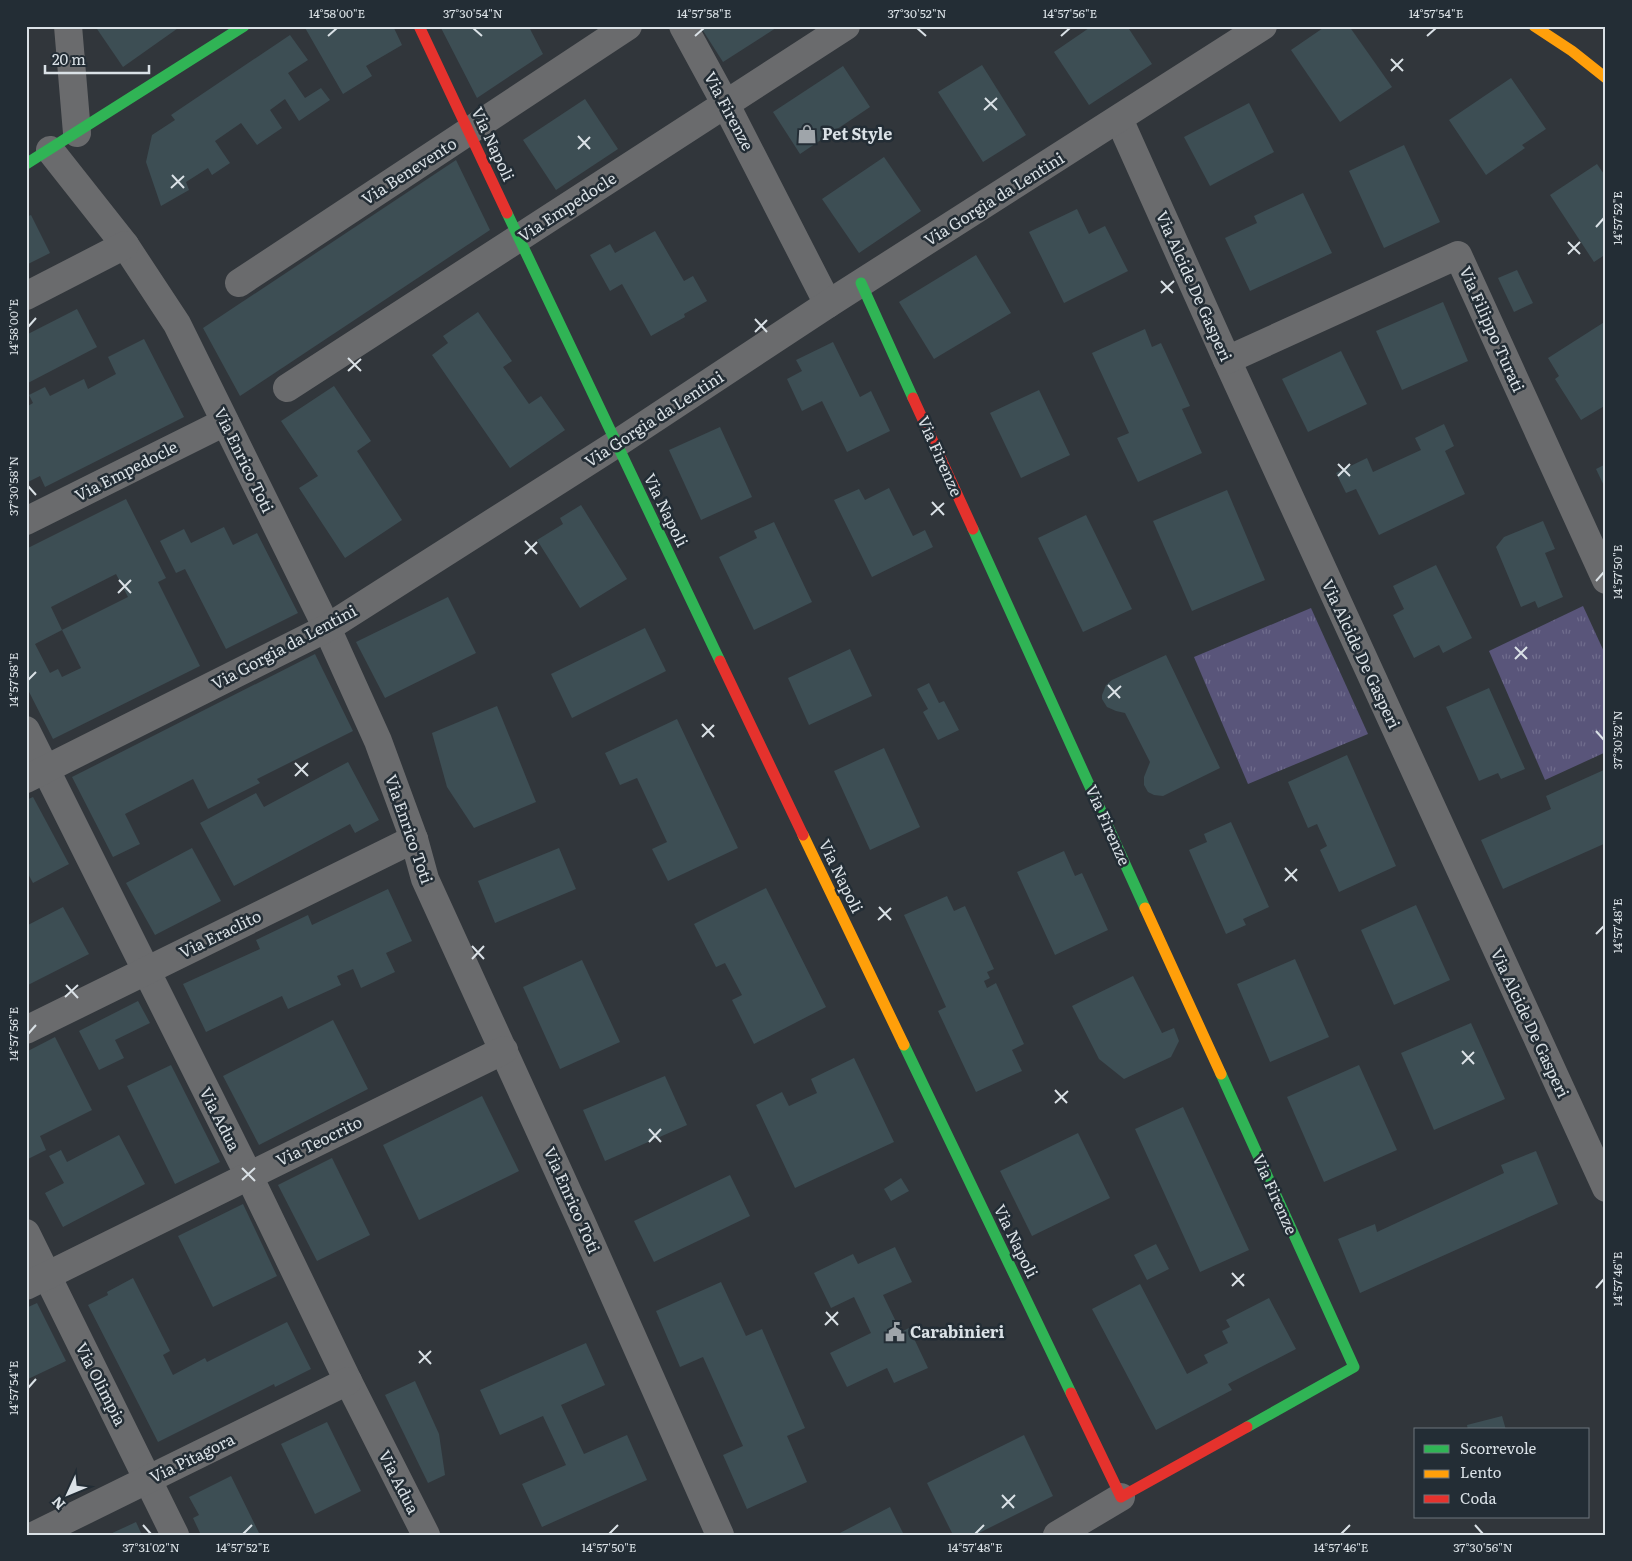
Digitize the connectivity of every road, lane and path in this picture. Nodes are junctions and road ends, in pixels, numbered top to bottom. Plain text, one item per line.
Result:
1 (68, 26) edge
2 (244, 26) edge
3 (419, 26) edge
4 (628, 26) edge
5 (683, 26) edge
6 (846, 26) edge
7 (1263, 26) edge
8 (1534, 26) edge
9 (1606, 78) edge
10 (725, 103) junction
11 (1119, 119) junction
12 (469, 132) junction
13 (77, 133) junction
14 (50, 150) junction
15 (26, 164) edge
16 (519, 238) junction
17 (125, 245) junction
18 (239, 283) dead end
19 (861, 283) junction
20 (26, 296) edge
21 (828, 304) junction
22 (1227, 360) junction
23 (287, 388) dead end
24 (226, 422) junction
25 (616, 444) junction
26 (26, 521) edge
27 (1606, 580) edge
28 (327, 628) junction
29 (26, 730) edge
30 (36, 774) edge
31 (414, 840) junction
32 (146, 971) junction
33 (26, 1030) edge
34 (504, 1050) junction
35 (249, 1176) junction
36 (1606, 1188) edge
37 (26, 1232) edge
38 (37, 1280) edge
39 (348, 1381) junction
40 (148, 1479) junction
41 (1121, 1497) junction
42 (35, 1535) edge
43 (175, 1535) edge
44 (426, 1535) edge
45 (720, 1535) edge
46 (1057, 1535) edge

1 - 13 street
2 - 13 street
3 - 12 street, Via Napoli
4 - 12 street, Via Benevento
5 - 10 street, Via Firenze
6 - 10 street, Via Empedocle
7 - 11 street, Via Gorgia da Lentini
8 - 9 street
10 - 16 street, Via Empedocle
10 - 21 street, Via Firenze
11 - 19 street, Via Gorgia da Lentini
11 - 22 street, Via Alcide De Gasperi
12 - 16 street, Via Napoli
12 - 18 street, Via Benevento
13 - 14 street
14 - 15 street
14 - 17 street, Via Enrico Toti
16 - 23 street, Via Empedocle
16 - 25 street, Via Napoli
17 - 20 street
17 - 24 street, Via Enrico Toti
19 - 21 street, Via Gorgia da Lentini
19 - 41 street, Via Firenze
21 - 25 street, Via Gorgia da Lentini
22 - 27 street, Via Filippo Turati
22 - 36 street, Via Alcide De Gasperi
24 - 26 street, Via Empedocle
24 - 28 street, Via Enrico Toti
25 - 28 street, Via Gorgia da Lentini
25 - 41 street, Via Napoli
28 - 30 street, Via Gorgia da Lentini
28 - 31 street, Via Enrico Toti
29 - 30 street, Via Adua
30 - 32 street, Via Adua
31 - 32 street, Via Eraclito
31 - 34 street, Via Enrico Toti
32 - 33 street, Via Eraclito
32 - 35 street, Via Adua
34 - 35 street, Via Teocrito
34 - 45 street, Via Enrico Toti
35 - 38 street, Via Teocrito
35 - 39 street, Via Adua
37 - 38 street, Via Olimpia
38 - 40 street, Via Olimpia
39 - 40 street, Via Pitagora
39 - 44 street, Via Adua
40 - 42 street, Via Pitagora
40 - 43 street, Via Olimpia
41 - 46 street

